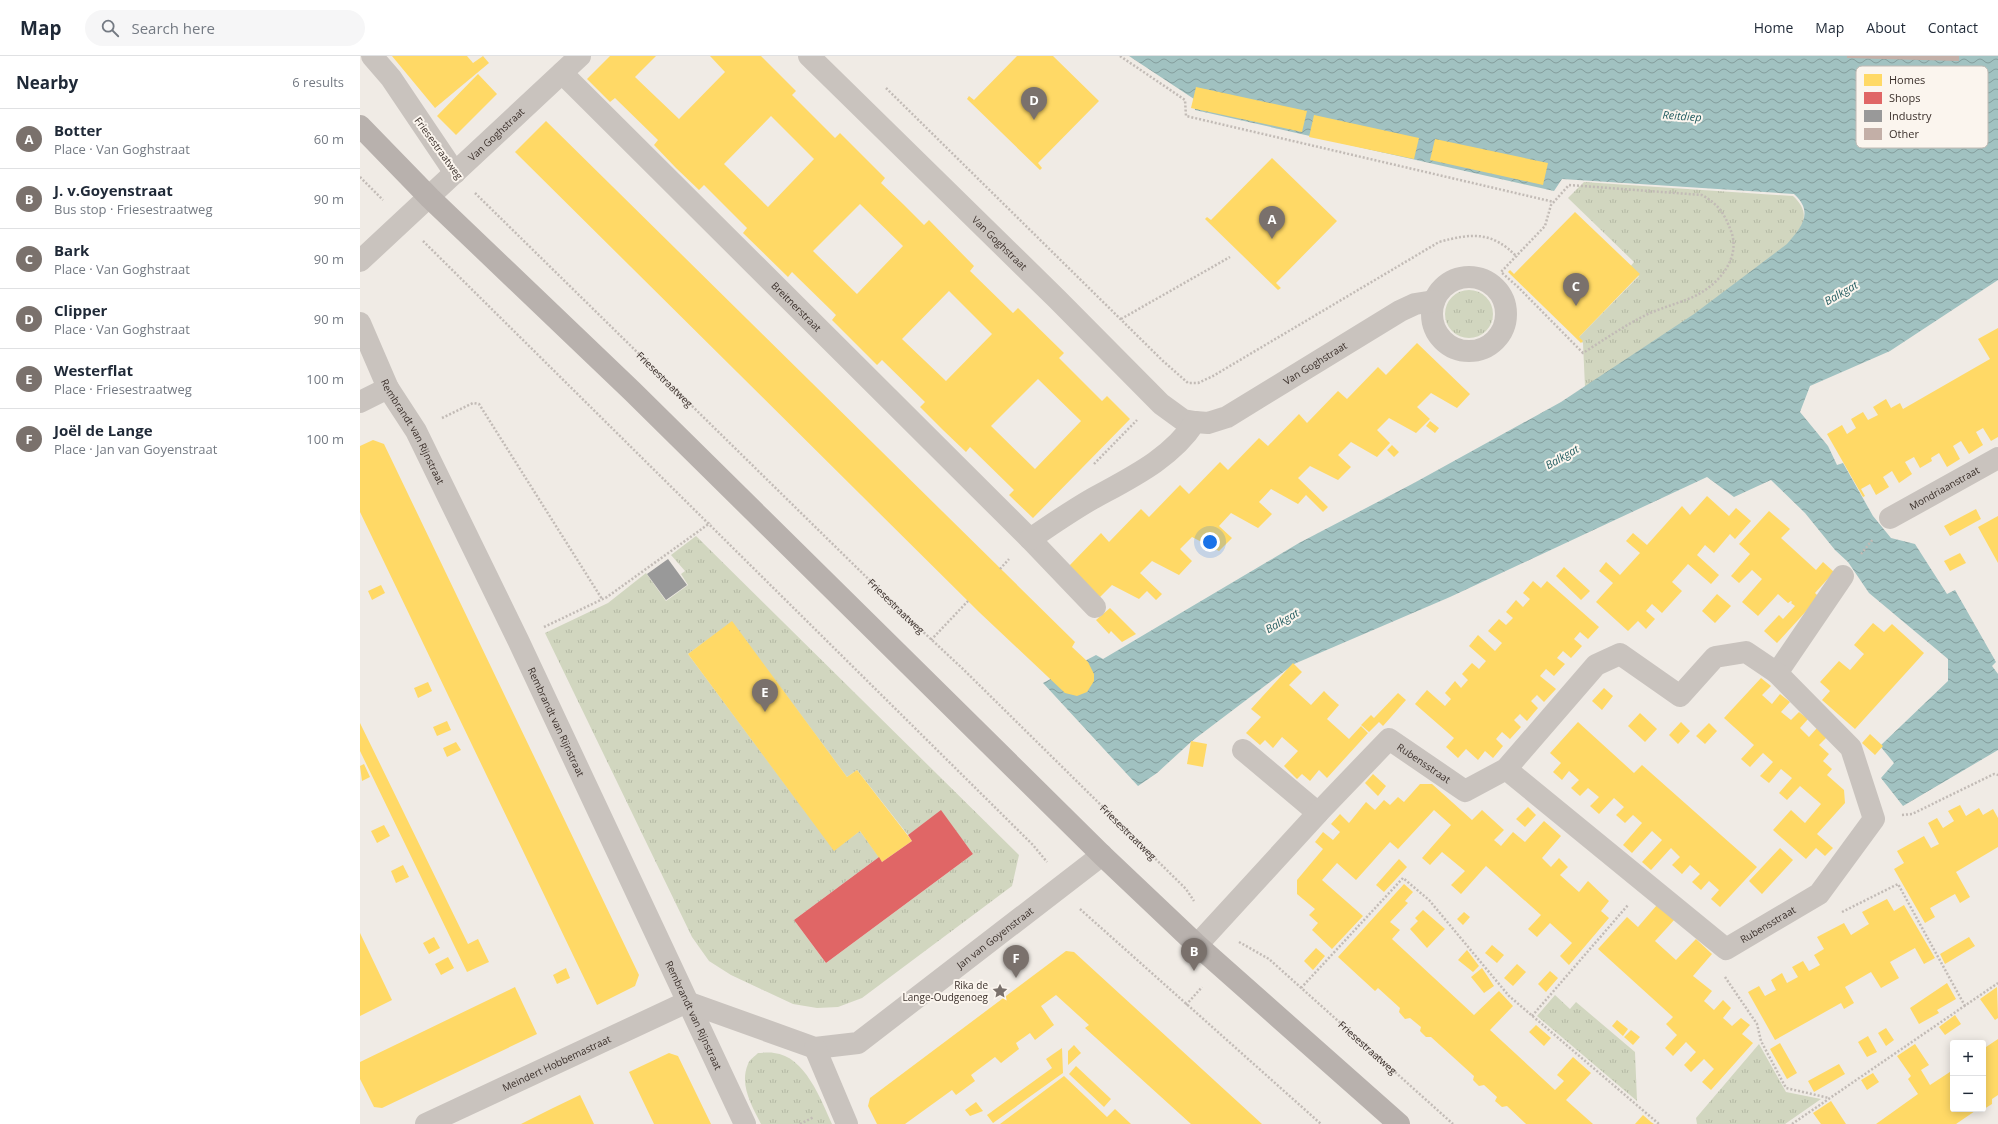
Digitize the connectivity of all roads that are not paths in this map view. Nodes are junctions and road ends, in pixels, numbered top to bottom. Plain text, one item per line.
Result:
1 (372, 56) edge
2 (580, 56) edge
3 (809, 56) edge
4 (562, 73) junction
5 (360, 126) edge
6 (455, 173) junction
7 (430, 198) junction
8 (360, 261) edge
9 (1434, 301) dead end
10 (360, 323) edge
11 (388, 388) junction
12 (360, 402) edge
13 (1195, 422) junction
14 (1998, 458) edge
15 (1890, 518) road end
16 (1030, 539) junction
17 (1843, 576) road end
18 (1095, 607) dead end
19 (1778, 673) junction
20 (1243, 750) dead end
21 (1506, 768) junction
22 (1318, 813) junction
23 (1102, 855) junction
24 (1197, 945) junction
25 (687, 1002) junction
26 (815, 1048) junction
27 (426, 1124) edge
28 (745, 1124) edge
29 (847, 1124) edge
30 (1399, 1124) edge

1 - 6 street, Friesestraatweg
2 - 4 street, Van Goghstraat
3 - 13 street, Van Goghstraat
4 - 6 street, Van Goghstraat
4 - 16 street, Breitnerstraat
5 - 7 main road
6 - 7 street, Van Goghstraat
7 - 8 street, Van Goghstraat
7 - 23 main road
9 - 13 street, Van Goghstraat
10 - 11 street, Rembrandt van Rijnstraat
11 - 12 street
11 - 25 street, Rembrandt van Rijnstraat
13 - 16 street
14 - 15 street, Mondriaanstraat
16 - 18 street, Breitnerstraat
17 - 19 street
19 - 21 street, Rubensstraat
19 - 21 street, Rubensstraat
20 - 22 street
21 - 22 street, Rubensstraat
22 - 24 street, Rubensstraat
23 - 24 main road
23 - 26 street, Jan van Goyenstraat
24 - 30 main road
25 - 26 street, Jan van Goyenstraat
25 - 27 street, Meindert Hobbemastraat
25 - 28 street, Rembrandt van Rijnstraat
26 - 29 street

